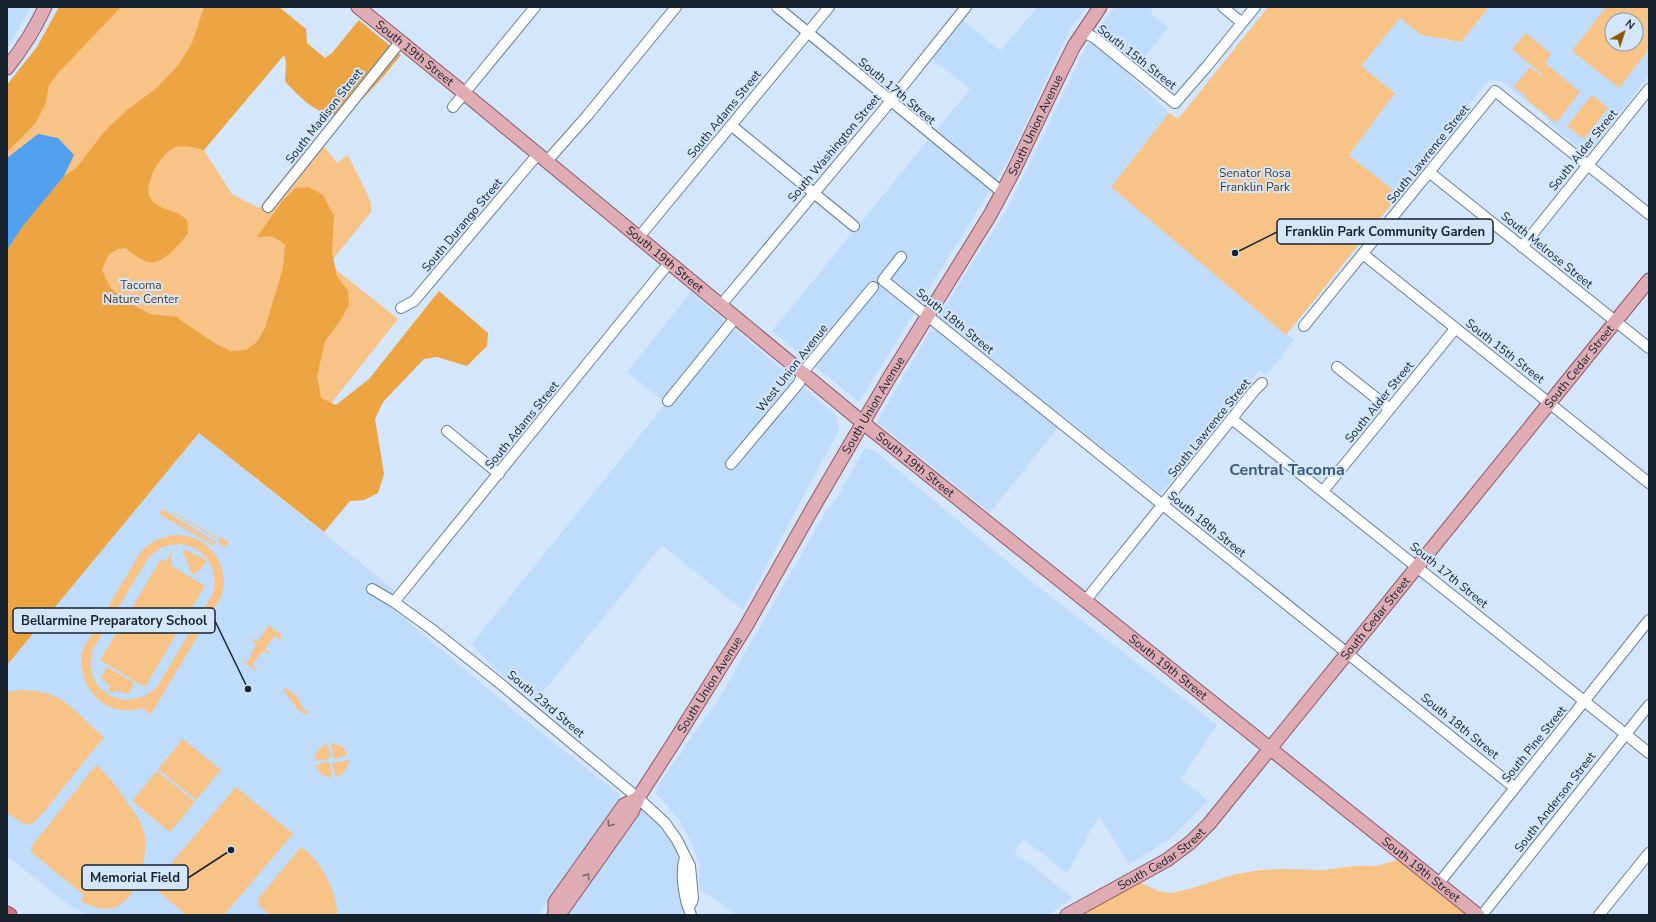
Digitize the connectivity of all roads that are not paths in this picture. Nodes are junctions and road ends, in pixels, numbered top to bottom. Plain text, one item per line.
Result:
1 (45, 7) edge
2 (358, 7) edge
3 (535, 7) edge
4 (676, 7) edge
5 (777, 7) edge
6 (829, 7) edge
7 (966, 7) edge
8 (1100, 7) edge
9 (1223, 7) edge
10 (1255, 7) edge
11 (1242, 23) junction
12 (1083, 32) junction
13 (808, 33) junction
14 (400, 42) junction
15 (7, 68) edge
16 (1649, 88) edge
17 (464, 93) junction
18 (890, 102) junction
19 (453, 107) dead end
20 (732, 126) junction
21 (543, 158) junction
22 (1588, 165) junction
23 (1429, 172) junction
24 (813, 193) junction
25 (1003, 193) junction
26 (268, 206) dead end
27 (1649, 214) edge
28 (854, 226) dead end
29 (639, 237) junction
30 (1522, 247) junction
31 (1363, 254) junction
32 (901, 257) dead end
33 (669, 263) junction
34 (1649, 280) edge
35 (873, 287) dead end
36 (721, 305) junction
37 (401, 308) dead end
38 (928, 315) junction
39 (736, 317) junction
40 (1616, 322) junction
41 (1304, 326) dead end
42 (1455, 329) junction
43 (1649, 348) edge
44 (1337, 367) dead end
45 (803, 372) junction
46 (1262, 383) dead end
47 (668, 400) dead end
48 (1549, 403) junction
49 (1390, 409) junction
50 (1232, 419) junction
51 (862, 422) junction
52 (447, 431) dead end
53 (731, 464) dead end
54 (500, 474) junction
55 (1647, 477) edge
56 (1323, 491) junction
57 (1163, 505) junction
58 (1417, 567) junction
59 (372, 589) dead end
60 (1085, 601) junction
61 (394, 602) junction
62 (1649, 620) edge
63 (1348, 653) junction
64 (1585, 701) junction
65 (1649, 705) edge
66 (1626, 734) junction
67 (1269, 750) junction
68 (1649, 753) edge
69 (1515, 788) junction
70 (638, 798) junction
71 (1649, 853) edge
72 (1439, 883) junction
73 (690, 911) edge
74 (554, 914) edge
75 (1067, 915) edge
76 (1478, 915) edge
77 (1482, 915) edge
78 (1599, 915) edge

1 - 15 main road
2 - 14 main road, South 19th Street
3 - 17 street
4 - 21 street, South Durango Street
5 - 13 street, South 17th Street
6 - 13 street, South Adams Street
7 - 18 street, South Washington Street
8 - 12 main road, South Union Avenue
9 - 11 street
10 - 11 street
11 - 12 street, South 15th Street
12 - 25 main road, South Union Avenue
13 - 18 street, South 17th Street
13 - 20 street, South Adams Street
14 - 17 main road, South 19th Street
14 - 26 street, South Madison Street
16 - 22 street, South Alder Street
17 - 19 street
17 - 21 main road, South 19th Street
18 - 24 street, South Washington Street
18 - 25 street, South 17th Street
20 - 24 street
20 - 29 street, South Adams Street
21 - 29 main road, South 19th Street
21 - 37 street, South Durango Street
22 - 23 street, South Lawrence Street
22 - 27 street
22 - 30 street, South Alder Street
23 - 30 street, South Melrose Street
23 - 31 street, South Lawrence Street
24 - 28 street
24 - 36 street, South Washington Street
25 - 38 main road, South Union Avenue
29 - 33 main road, South 19th Street
30 - 40 street, South Melrose Street
31 - 41 street, South Lawrence Street
31 - 42 street, South 15th Street
32 - 38 street, South 18th Street
33 - 36 main road, South 19th Street
33 - 54 street, South Adams Street
34 - 40 main road, South Cedar Street
35 - 45 street, West Union Avenue
36 - 39 main road, South 19th Street
38 - 51 main road, South Union Avenue
38 - 57 street, South 18th Street
39 - 45 main road, South 19th Street
39 - 47 street
40 - 43 street, South Melrose Street
40 - 48 main road, South Cedar Street
42 - 48 street, South 15th Street
42 - 49 street, South Alder Street
44 - 49 street
45 - 51 main road, South 19th Street
45 - 53 street, West Union Avenue
46 - 50 street, South Lawrence Street
48 - 55 street, South 15th Street
48 - 58 main road, South Cedar Street
49 - 56 street, South Alder Street
50 - 56 street, South 17th Street
50 - 57 street, South Lawrence Street
51 - 60 main road, South 19th Street
51 - 70 main road, South Union Avenue
52 - 54 street
54 - 61 street, South Adams Street
56 - 58 street, South 17th Street
57 - 60 street, South Lawrence Street
57 - 63 street, South 18th Street
58 - 63 main road, South Cedar Street
58 - 64 street, South 17th Street
59 - 61 street, South 23rd Street
60 - 67 main road, South 19th Street
61 - 70 street, South 23rd Street
62 - 64 street, South Pine Street
63 - 67 main road, South Cedar Street
63 - 69 street, South 18th Street
64 - 66 street, South 17th Street
64 - 69 street, South Pine Street
65 - 66 street, South Anderson Street
66 - 68 street, South 17th Street
66 - 77 street, South Anderson Street
67 - 72 main road, South 19th Street
67 - 75 main road, South Cedar Street
69 - 72 street, South Pine Street
70 - 73 street, South 23rd Street
70 - 74 main road, South Union Avenue
71 - 78 street
72 - 76 main road, South 19th Street

